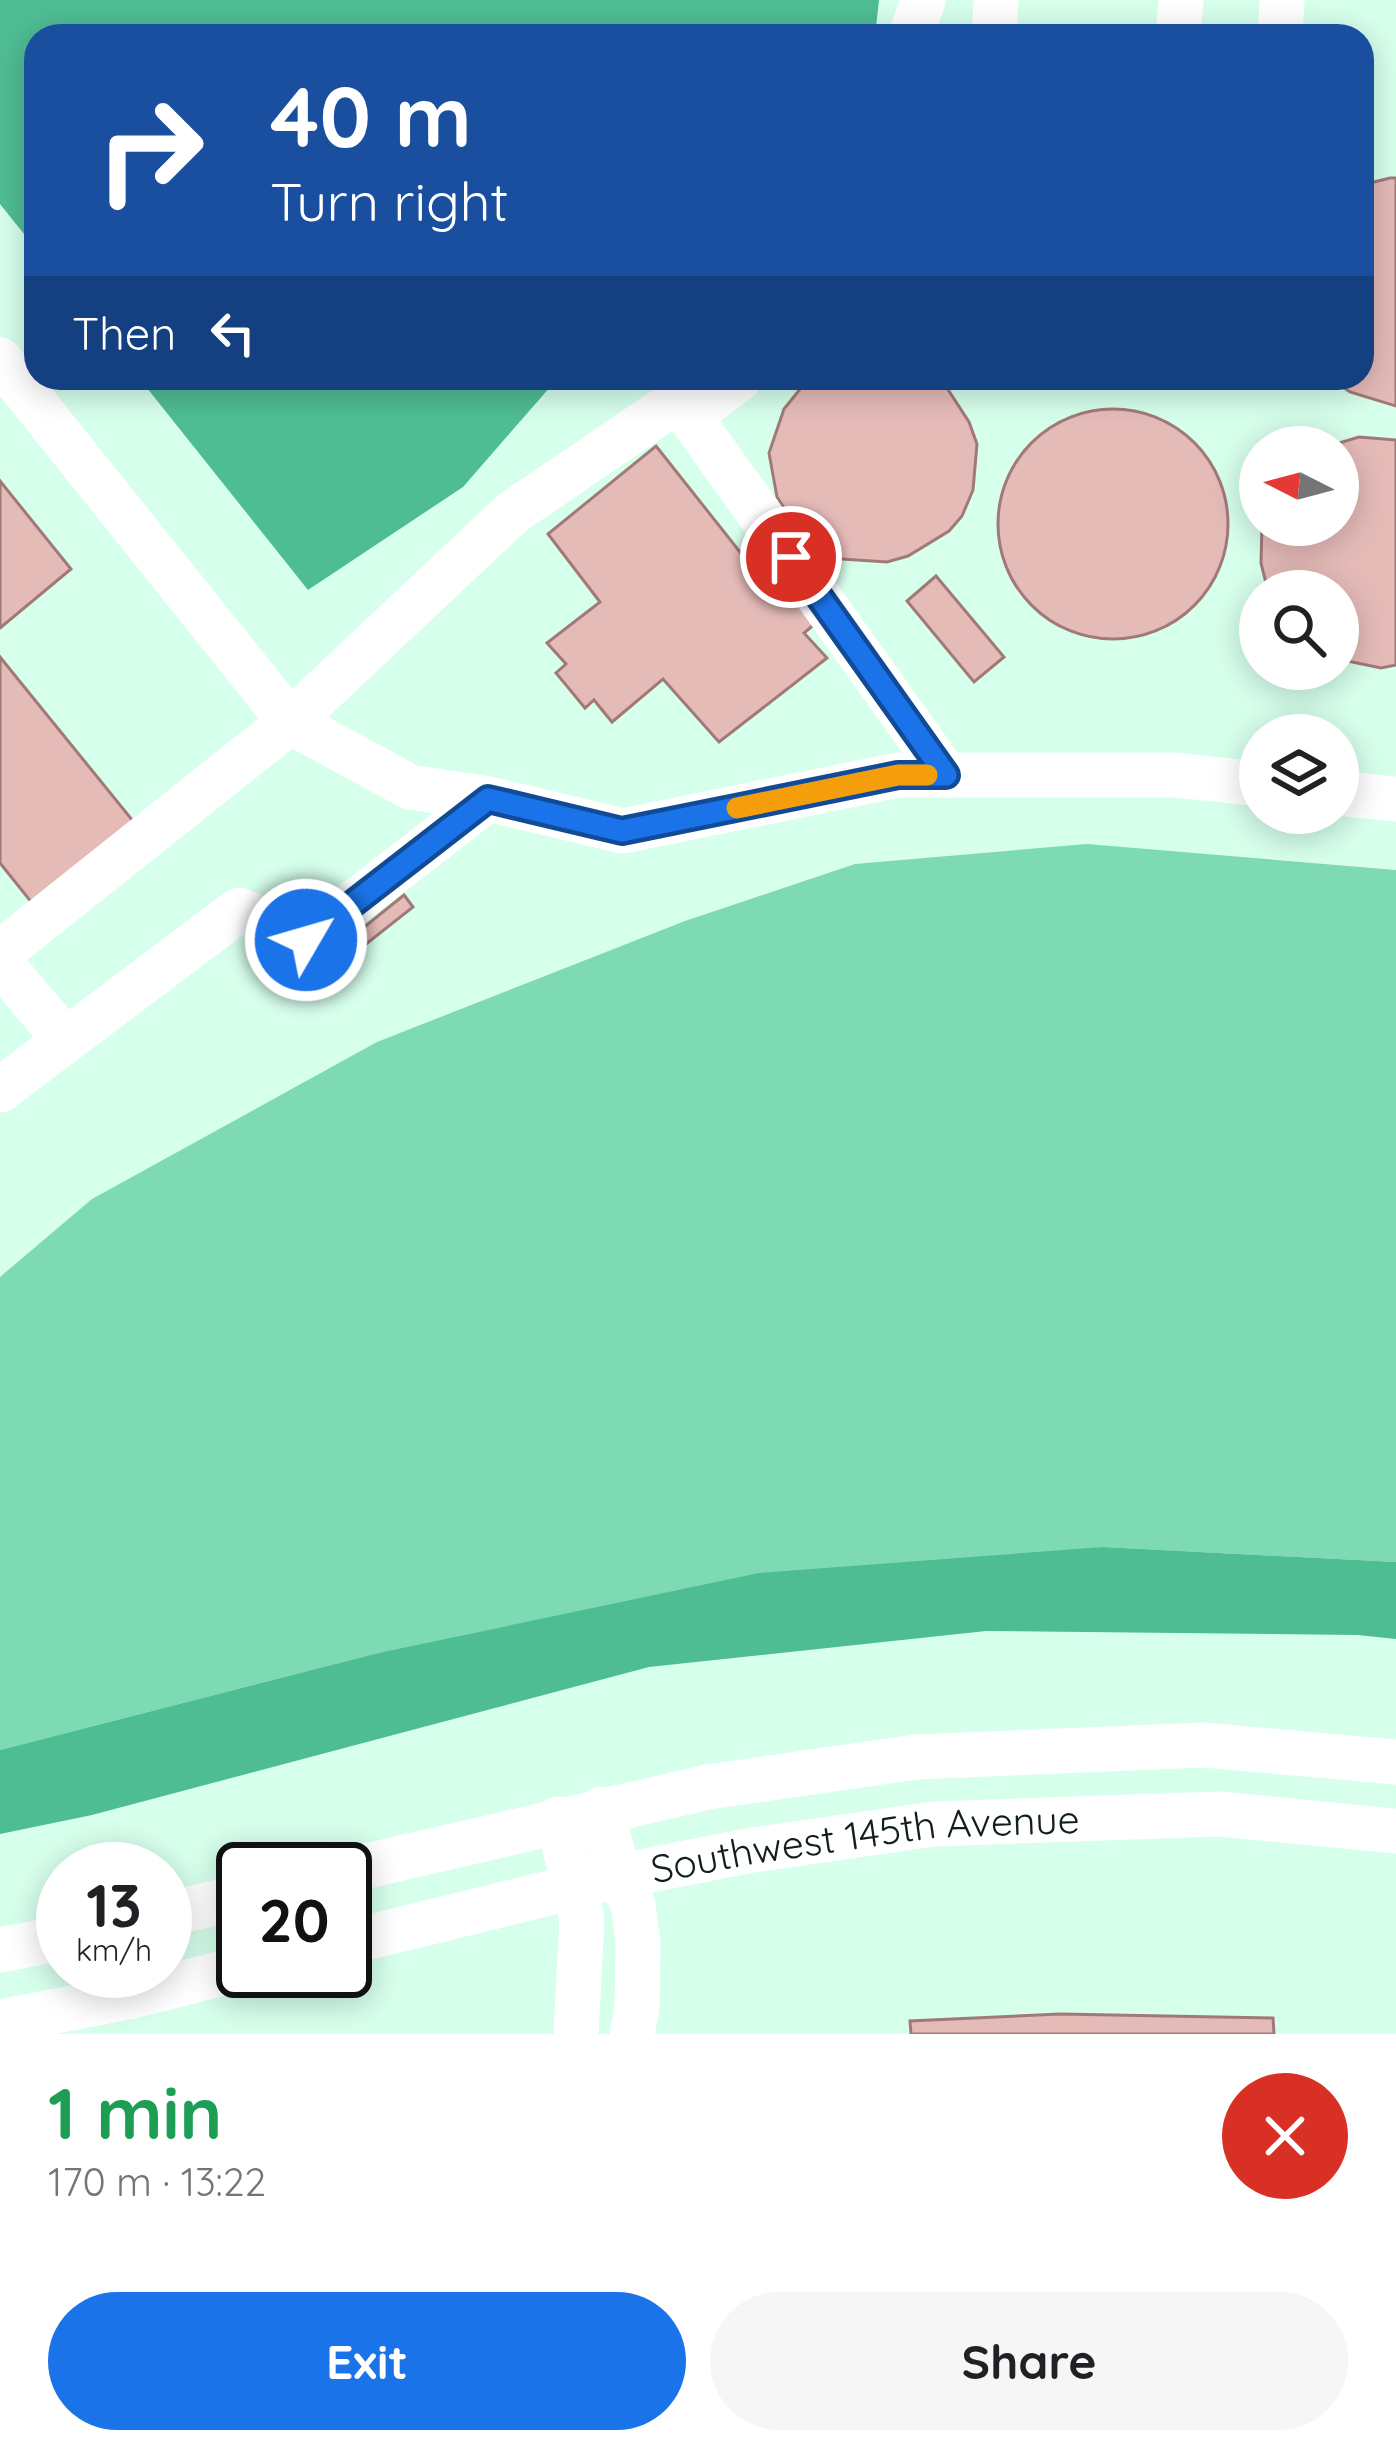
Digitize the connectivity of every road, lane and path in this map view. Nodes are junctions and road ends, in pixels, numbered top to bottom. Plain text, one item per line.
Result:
1 (0, 360) edge
2 (24, 390) edge
3 (24, 390) edge
4 (724, 390) edge
5 (690, 416) junction
6 (290, 722) junction
7 (946, 775) junction
8 (1239, 782) edge
9 (1359, 795) edge
10 (488, 799) junction
11 (1396, 799) edge
12 (0, 953) edge
13 (0, 963) edge
14 (66, 1040) junction
15 (0, 1090) edge
16 (1396, 1762) edge
17 (580, 1814) junction
18 (1396, 1831) edge
19 (372, 1864) edge
20 (598, 1881) junction
21 (372, 1936) edge
22 (36, 1943) edge
23 (0, 1950) edge
24 (216, 1975) edge
25 (0, 2022) edge
26 (576, 2034) edge
27 (632, 2034) edge

1 - 2 street
3 - 6 street
4 - 5 street
5 - 6 street
5 - 7 street
6 - 10 street
6 - 12 street
7 - 8 street
7 - 10 street
9 - 11 street
10 - 14 street
13 - 14 street
14 - 15 street
16 - 17 street, Southwest 145th Avenue
17 - 19 street, Southwest 145th Avenue
17 - 20 street
18 - 20 street, Southwest 145th Avenue
20 - 21 street, Southwest 145th Avenue
20 - 26 street
20 - 27 street
22 - 23 street
24 - 25 street

